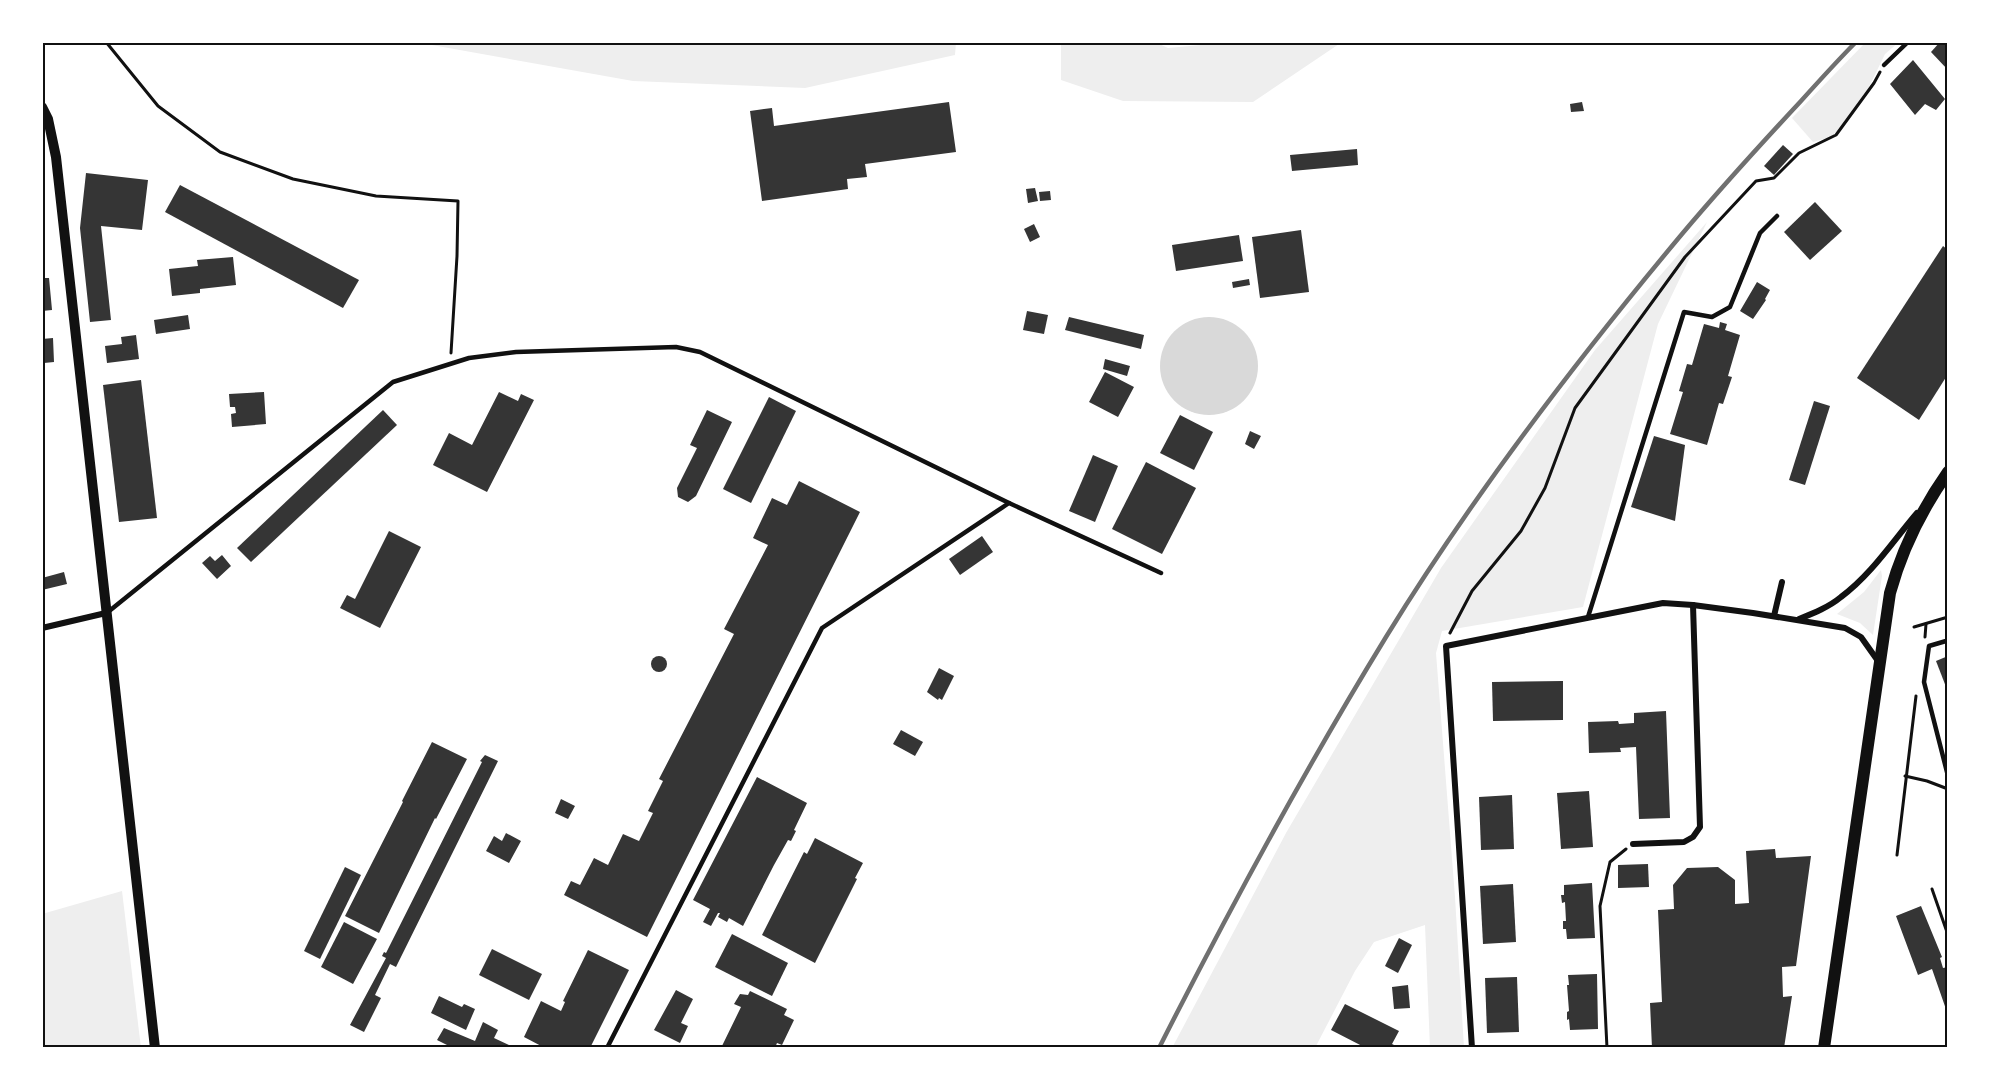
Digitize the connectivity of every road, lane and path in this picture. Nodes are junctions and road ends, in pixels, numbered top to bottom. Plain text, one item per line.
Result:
1 (106, 42) edge
2 (1908, 42) edge
3 (1884, 65) joint
4 (42, 107) edge
5 (1777, 216) dead end
6 (450, 364) junction
7 (1948, 472) edge
8 (1929, 500) junction
9 (1009, 503) junction
10 (1161, 573) dead end
11 (1782, 582) dead end
12 (1694, 605) junction
13 (106, 614) junction
14 (1774, 616) junction
15 (1588, 617) junction
16 (1948, 617) edge
17 (1799, 619) junction
18 (1926, 624) junction
19 (1914, 627) dead end
20 (42, 628) edge
21 (1924, 637) dead end
22 (1946, 641) dead end
23 (1446, 646) junction
24 (1879, 662) junction
25 (1917, 688) dead end
26 (1905, 776) junction
27 (1948, 776) edge
28 (1948, 789) edge
29 (1633, 844) joint
30 (1897, 855) dead end
31 (1932, 889) dead end
32 (1948, 935) edge
33 (155, 1048) edge
34 (607, 1048) edge
35 (1472, 1048) edge
36 (1606, 1048) edge
37 (1824, 1048) edge

1 - 6 path
2 - 3 lane
3 - 23 path
4 - 13 street
5 - 15 lane
6 - 9 lane
6 - 13 lane
7 - 8 main road
8 - 17 street
8 - 24 main road
9 - 10 lane
9 - 34 lane
11 - 14 street
12 - 14 street
12 - 15 street
12 - 29 street
13 - 20 street
13 - 33 street
14 - 17 street
15 - 23 street
16 - 18 path
17 - 24 street
18 - 19 path
18 - 21 path
22 - 27 lane
23 - 35 street
24 - 37 main road
25 - 26 path
26 - 28 path
26 - 30 path
29 - 36 path
31 - 32 path

